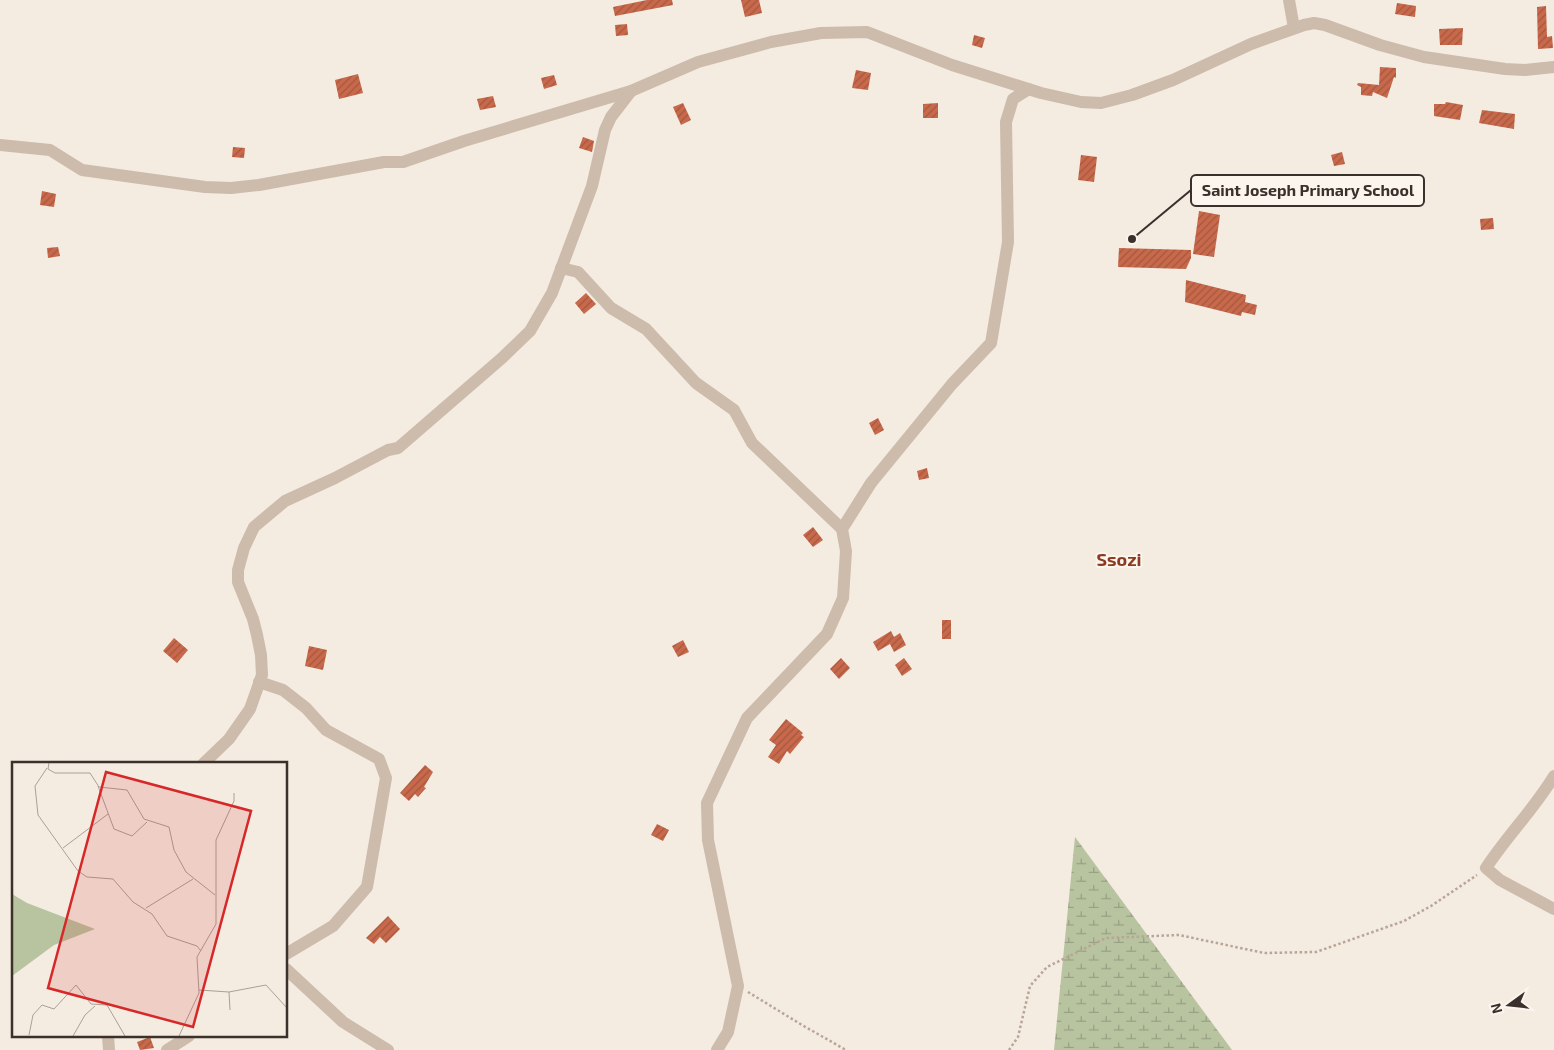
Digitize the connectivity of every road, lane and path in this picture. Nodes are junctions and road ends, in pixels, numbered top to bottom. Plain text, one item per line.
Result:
1 (1289, 0) edge
2 (1294, 28) junction
3 (1554, 67) edge
4 (1029, 89) junction
5 (632, 91) junction
6 (0, 145) edge
7 (561, 268) junction
8 (842, 529) junction
9 (259, 682) junction
10 (205, 762) edge
11 (1554, 776) edge
12 (1486, 868) junction
13 (1554, 909) edge
14 (288, 953) edge
15 (288, 971) edge
16 (738, 986) junction
17 (186, 1038) edge
18 (167, 1050) edge
19 (388, 1050) edge
20 (717, 1050) edge
21 (846, 1050) edge
22 (1009, 1050) edge

1 - 2 street
2 - 3 street
2 - 4 street
4 - 5 street
4 - 8 street
5 - 6 street
5 - 7 street
7 - 8 street
7 - 9 street
8 - 16 street
9 - 10 street
9 - 14 street
11 - 12 street
12 - 13 street
12 - 22 path
15 - 19 street
16 - 20 street
16 - 21 path
17 - 18 street

